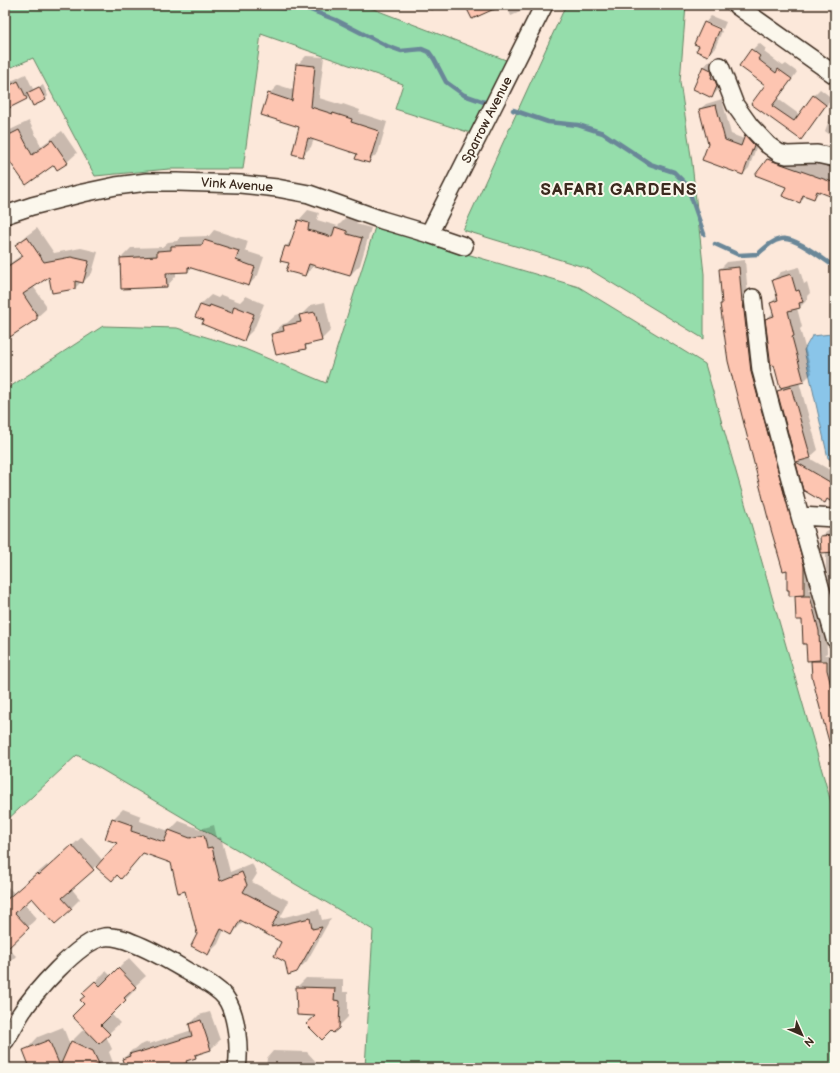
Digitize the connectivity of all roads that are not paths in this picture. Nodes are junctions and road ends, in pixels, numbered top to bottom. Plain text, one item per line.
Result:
1 (544, 5) edge
2 (739, 6) edge
3 (720, 66) dead end
4 (835, 75) edge
5 (835, 158) edge
6 (5, 215) edge
7 (429, 234) junction
8 (464, 246) dead end
9 (753, 298) dead end
10 (800, 516) junction
11 (835, 518) edge
12 (835, 639) edge
13 (5, 1042) edge
14 (237, 1068) edge

1 - 7 street, Sparrow Avenue
2 - 4 street
3 - 5 street
6 - 7 street, Vink Avenue
7 - 8 street, Vink Avenue
9 - 10 street
10 - 11 street
10 - 12 street
13 - 14 street

